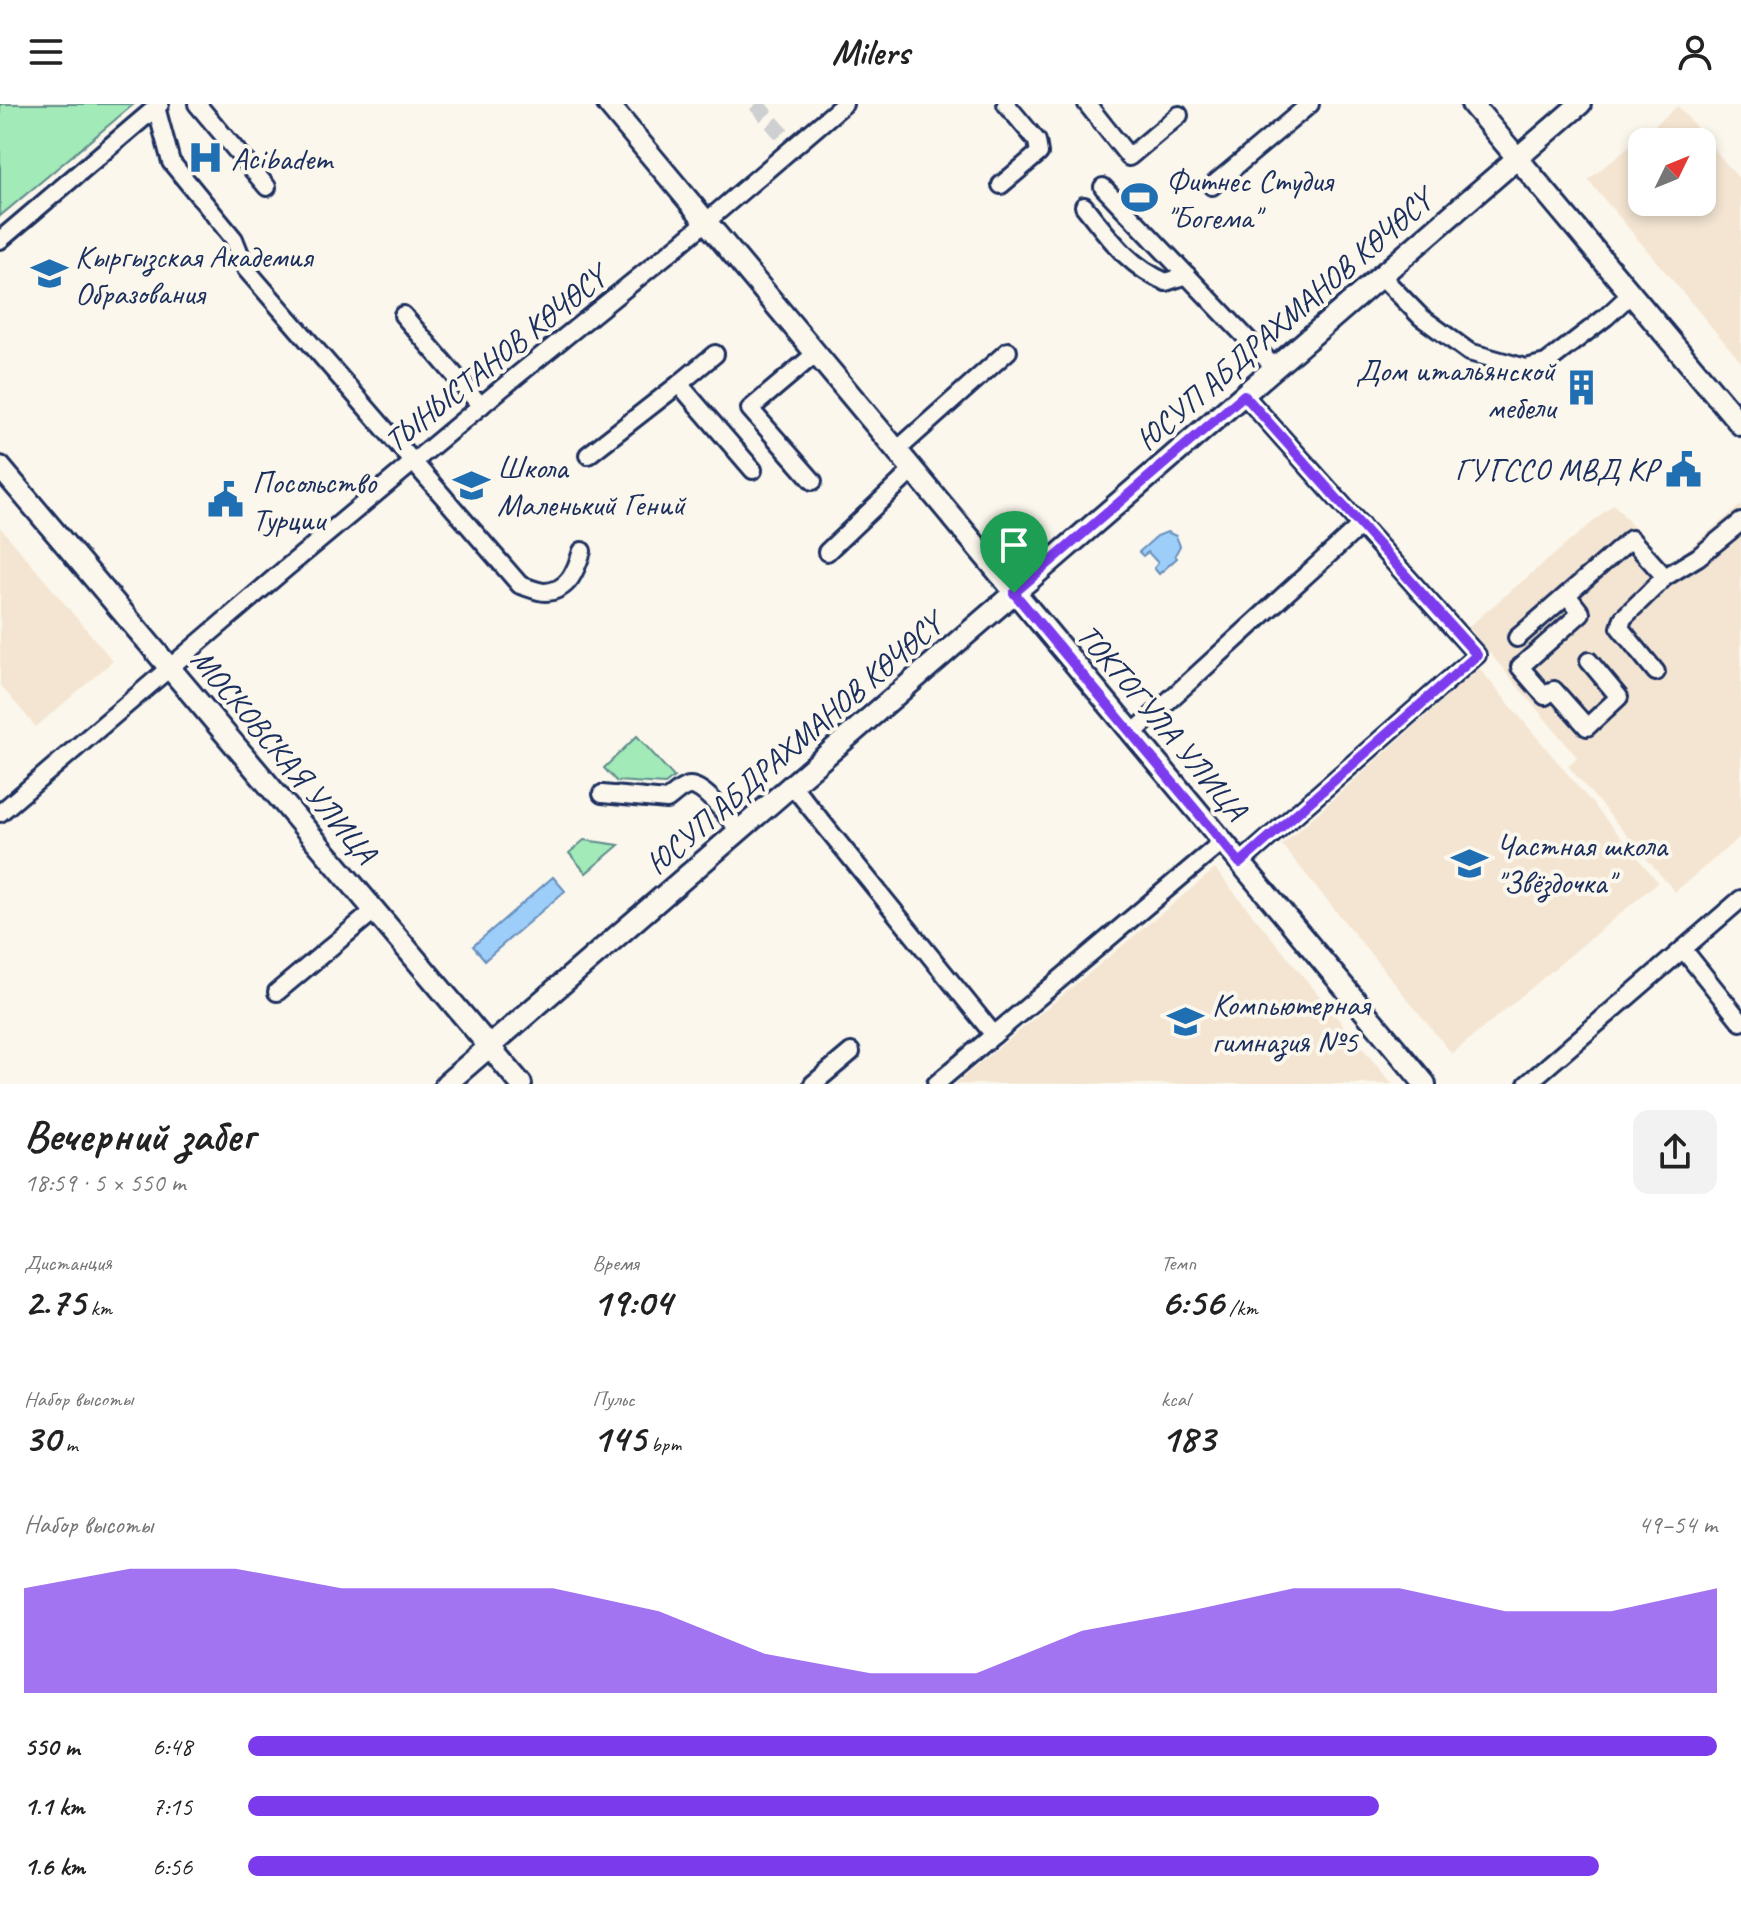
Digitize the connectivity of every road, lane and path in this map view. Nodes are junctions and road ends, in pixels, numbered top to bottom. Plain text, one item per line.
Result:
1 (197, 104) edge
2 (608, 104) edge
3 (844, 104) edge
4 (1006, 104) edge
5 (1087, 104) edge
6 (1310, 104) edge
7 (1472, 104) edge
8 (1580, 104) edge
9 (158, 105) edge
10 (1179, 115) dead end
11 (1518, 158) junction
12 (1001, 185) dead end
13 (1212, 186) dead end
14 (267, 187) dead end
15 (1103, 187) dead end
16 (1084, 206) dead end
17 (706, 222) junction
18 (0, 240) edge
19 (1187, 275) junction
20 (1381, 276) junction
21 (1631, 294) junction
22 (403, 315) dead end
23 (1008, 351) dead end
24 (715, 354) dead end
25 (815, 354) junction
26 (1275, 368) junction
27 (679, 384) junction
28 (1244, 395) junction
29 (481, 406) junction
30 (1737, 411) edge
31 (896, 451) junction
32 (588, 455) dead end
33 (413, 462) junction
34 (0, 467) edge
35 (753, 470) dead end
36 (912, 471) junction
37 (813, 481) dead end
38 (1741, 522) edge
39 (1361, 525) junction
40 (582, 551) dead end
41 (827, 552) dead end
42 (1665, 577) junction
43 (1014, 593) junction
44 (1567, 595) junction
45 (1517, 638) dead end
46 (1589, 661) dead end
47 (170, 667) junction
48 (1656, 672) dead end
49 (1132, 734) junction
50 (792, 785) junction
51 (602, 794) dead end
52 (0, 813) edge
53 (740, 831) junction
54 (1222, 842) junction
55 (1240, 863) junction
56 (1741, 899) edge
57 (375, 910) junction
58 (1683, 949) junction
59 (277, 992) dead end
60 (1741, 1022) edge
61 (994, 1035) junction
62 (490, 1046) junction
63 (851, 1052) dead end
64 (446, 1084) edge
65 (521, 1084) edge
66 (813, 1084) edge
67 (936, 1084) edge
68 (1425, 1084) edge
69 (1527, 1084) edge

1 - 14 street
2 - 17 main road, ТОКТОГУЛА УЛИЦА
3 - 17 street, ТЫНЫСТАНОВ КӨЧӨСҮ
4 - 12 street
5 - 10 street
6 - 13 street
7 - 11 main road
8 - 11 main road, ЮСУП АБДРАХМАНОВ КӨЧӨСҮ
9 - 18 street
9 - 33 street
11 - 20 main road, ЮСУП АБДРАХМАНОВ КӨЧӨСҮ
11 - 21 main road
15 - 19 street
16 - 19 street
17 - 25 main road, ТОКТОГУЛА УЛИЦА
17 - 29 street, ТЫНЫСТАНОВ КӨЧӨСҮ
19 - 26 street
20 - 21 street
20 - 26 main road, ЮСУП АБДРАХМАНОВ КӨЧӨСҮ
21 - 30 main road
22 - 29 street
23 - 31 street
24 - 27 street
25 - 31 main road, ТОКТОГУЛА УЛИЦА
25 - 37 street
26 - 28 main road, ЮСУП АБДРАХМАНОВ КӨЧӨСҮ
27 - 32 street
27 - 35 street
28 - 39 street
28 - 43 main road, ЮСУП АБДРАХМАНОВ КӨЧӨСҮ
29 - 33 street, ТЫНЫСТАНОВ КӨЧӨСҮ
31 - 36 main road, ТОКТОГУЛА УЛИЦА
33 - 40 street
33 - 47 street, ТЫНЫСТАНОВ КӨЧӨСҮ
34 - 47 main road, МОСКОВСКАЯ УЛИЦА
36 - 41 street
36 - 43 main road, ТОКТОГУЛА УЛИЦА
38 - 42 street
39 - 49 street
39 - 55 street
42 - 44 street
42 - 48 street
43 - 49 main road, ТОКТОГУЛА УЛИЦА
43 - 50 main road, ЮСУП АБДРАХМАНОВ КӨЧӨСҮ
44 - 45 street
44 - 46 street
47 - 52 street, ТЫНЫСТАНОВ КӨЧӨСҮ
47 - 57 main road, МОСКОВСКАЯ УЛИЦА
49 - 54 main road, ТОКТОГУЛА УЛИЦА
50 - 53 main road, ЮСУП АБДРАХМАНОВ КӨЧӨСҮ
50 - 61 street
51 - 53 street
53 - 62 main road, ЮСУП АБДРАХМАНОВ КӨЧӨСҮ
54 - 55 main road, ТОКТОГУЛА УЛИЦА
54 - 61 street
55 - 68 main road, ТОКТОГУЛА УЛИЦА
56 - 58 street
57 - 59 street
57 - 62 main road, МОСКОВСКАЯ УЛИЦА
58 - 60 street
58 - 69 street
61 - 67 street
62 - 64 main road, ЮСУП АБДРАХМАНОВ КӨЧӨСҮ
62 - 65 main road, МОСКОВСКАЯ УЛИЦА
63 - 66 street

